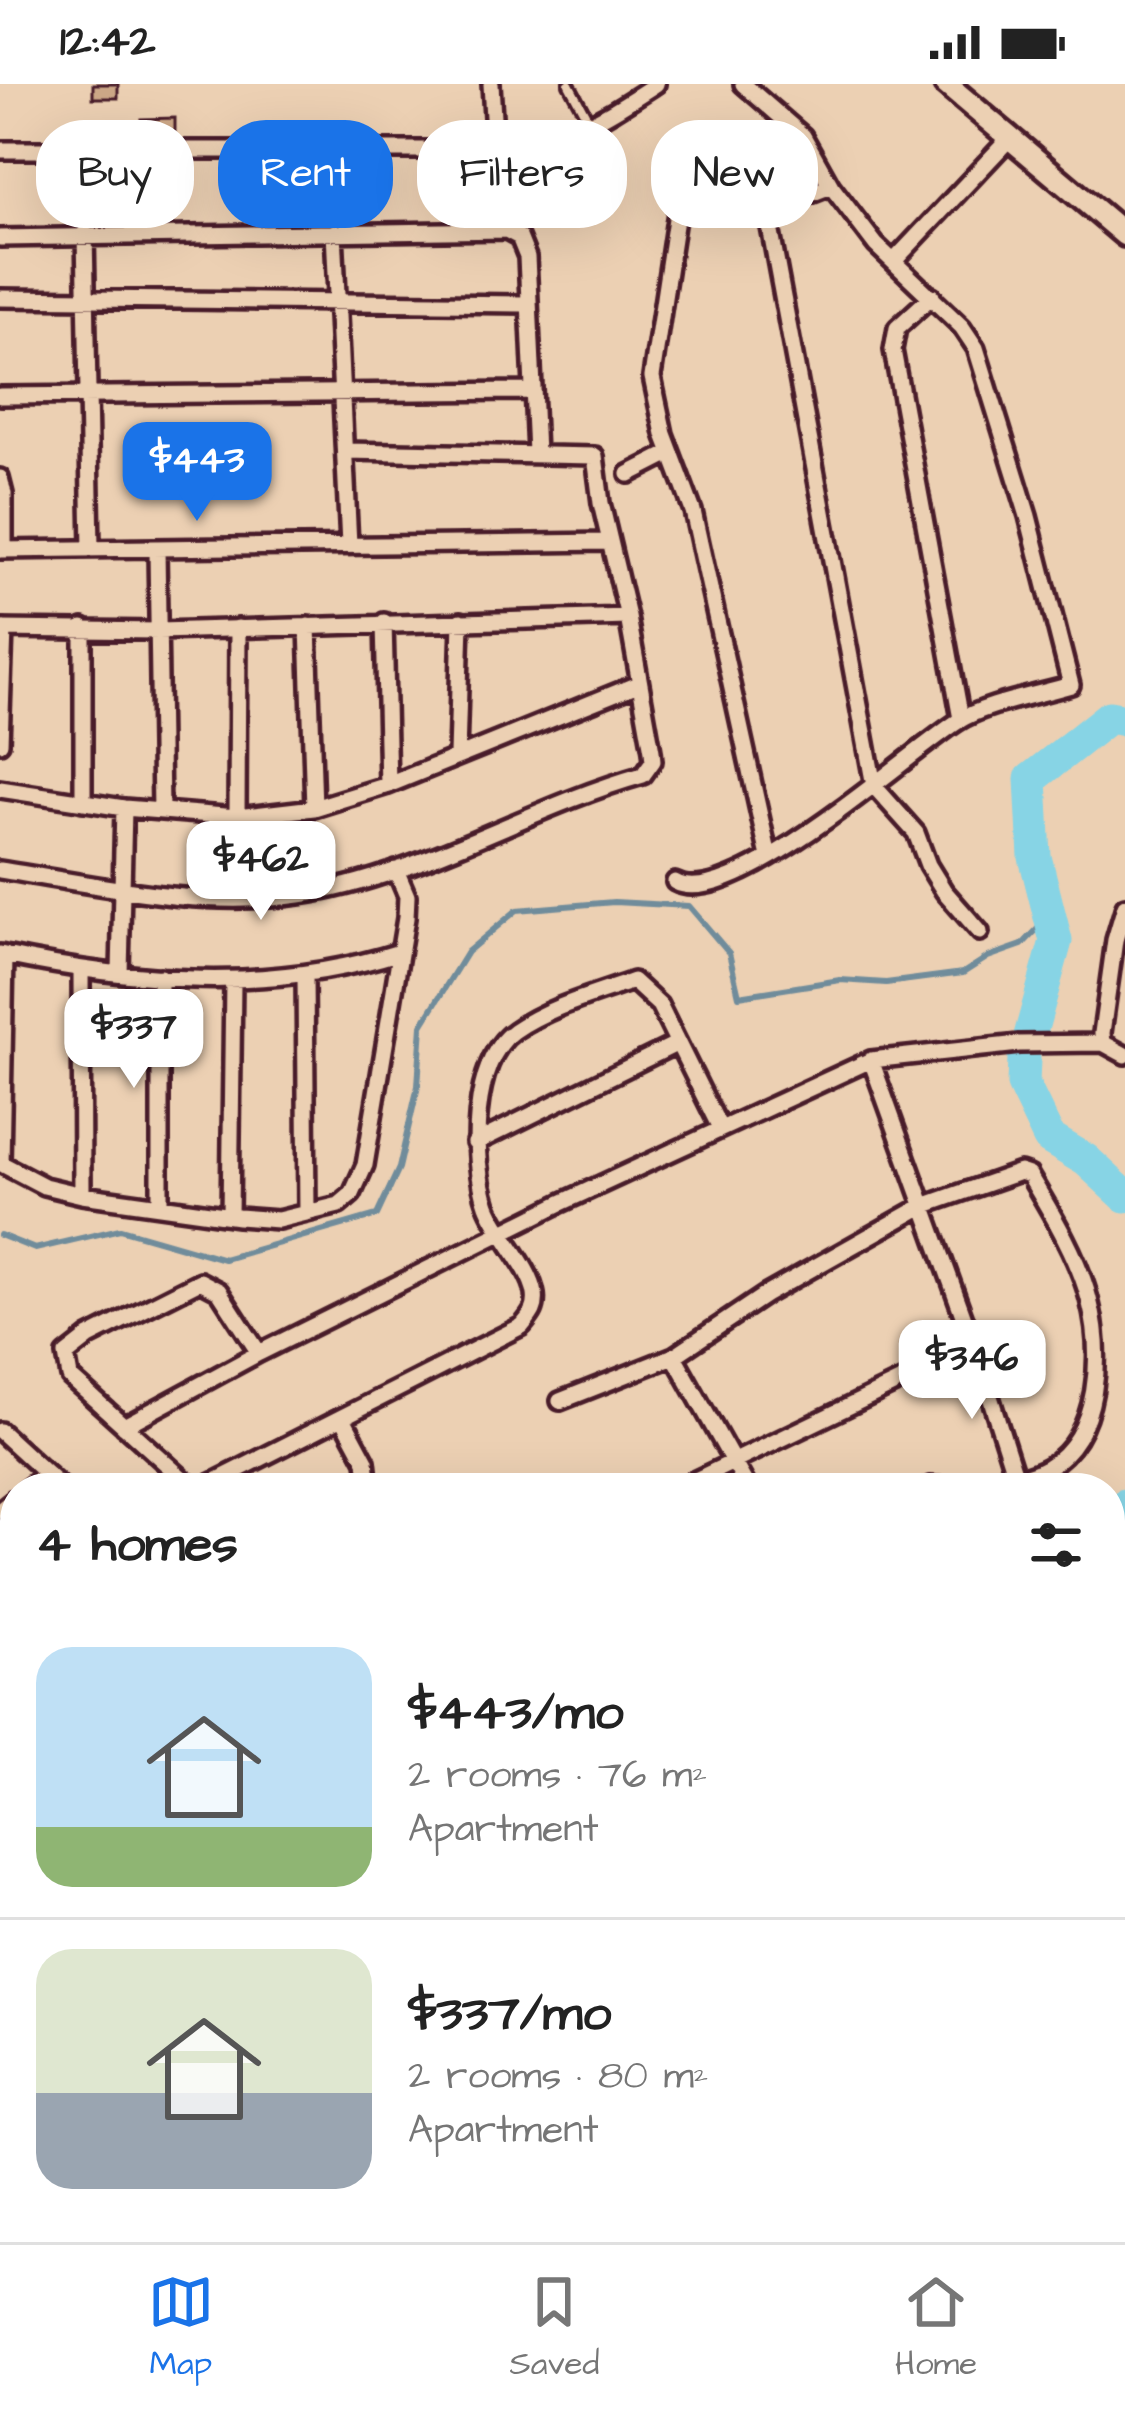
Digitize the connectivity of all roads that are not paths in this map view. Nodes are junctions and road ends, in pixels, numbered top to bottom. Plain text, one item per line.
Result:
1 (491, 84) edge
2 (569, 84) edge
3 (656, 84) edge
4 (743, 84) edge
5 (946, 84) edge
6 (493, 120) edge
7 (588, 120) edge
8 (600, 120) edge
9 (1009, 139) junction
10 (0, 150) edge
11 (417, 151) edge
12 (831, 186) junction
13 (818, 191) edge
14 (673, 228) edge
15 (770, 228) edge
16 (334, 232) junction
17 (85, 233) junction
18 (1125, 235) edge
19 (0, 238) edge
20 (894, 261) junction
21 (932, 296) junction
22 (0, 298) edge
23 (86, 300) junction
24 (338, 301) junction
25 (527, 304) junction
26 (342, 391) junction
27 (533, 391) junction
28 (0, 396) edge
29 (88, 396) junction
30 (345, 451) junction
31 (670, 453) junction
32 (536, 454) junction
33 (629, 474) dead end
34 (0, 478) edge
35 (609, 542) junction
36 (350, 545) junction
37 (91, 549) junction
38 (2, 550) edge
39 (157, 550) junction
40 (628, 617) junction
41 (460, 621) junction
42 (384, 622) junction
43 (308, 626) junction
44 (83, 628) junction
45 (238, 628) junction
46 (2, 629) edge
47 (159, 631) junction
48 (638, 684) junction
49 (961, 719) junction
50 (0, 743) edge
51 (457, 755) junction
52 (388, 785) junction
53 (874, 786) junction
54 (0, 789) edge
55 (83, 802) junction
56 (124, 808) junction
57 (314, 808) junction
58 (161, 811) junction
59 (237, 817) junction
60 (769, 857) junction
61 (396, 869) junction
62 (0, 870) edge
63 (675, 882) dead end
64 (120, 888) junction
65 (1125, 906) edge
66 (980, 932) dead end
67 (1120, 943) edge
68 (400, 952) junction
69 (2, 954) edge
70 (81, 969) junction
71 (120, 972) junction
72 (305, 975) junction
73 (160, 977) junction
74 (233, 981) junction
75 (678, 1043) junction
76 (1102, 1043) junction
77 (1125, 1055) edge
78 (871, 1060) junction
79 (720, 1128) junction
80 (475, 1143) junction
81 (1, 1163) edge
82 (82, 1196) junction
83 (160, 1205) junction
84 (923, 1206) junction
85 (307, 1213) junction
86 (230, 1216) junction
87 (500, 1233) junction
88 (974, 1346) junction
89 (259, 1352) junction
90 (674, 1356) junction
91 (560, 1402) dead end
92 (344, 1418) junction
93 (124, 1426) junction
94 (0, 1431) edge
95 (733, 1462) junction
96 (45, 1473) edge
97 (176, 1473) edge
98 (232, 1473) edge
99 (367, 1473) edge
100 (710, 1473) edge
101 (739, 1473) edge
102 (1015, 1473) edge
103 (1036, 1473) edge

1 - 6 street
2 - 7 lane
3 - 8 street
4 - 12 street
5 - 9 street
9 - 18 street
9 - 20 street
10 - 11 street
12 - 13 street
12 - 20 street
14 - 31 street
15 - 53 street
16 - 17 street
16 - 24 street
16 - 25 street
17 - 19 street
17 - 23 street
20 - 21 street
21 - 49 street
21 - 49 street
22 - 23 street
23 - 24 street
23 - 29 street
24 - 25 street
24 - 26 street
25 - 27 street
26 - 27 street
26 - 29 street
26 - 30 street
27 - 32 street
28 - 29 street
29 - 37 street
30 - 32 street
30 - 36 street
31 - 33 street
31 - 60 street
32 - 35 street
34 - 38 street
35 - 36 street
35 - 40 street
36 - 39 street
37 - 38 street
37 - 39 street
39 - 47 street
40 - 41 street
40 - 48 street
41 - 42 street
41 - 51 street
42 - 43 street
42 - 52 street
43 - 45 street
43 - 57 street
44 - 46 street
44 - 47 street
44 - 55 street
45 - 47 street
45 - 59 street
46 - 50 street
47 - 58 street
48 - 51 street
48 - 61 street
49 - 53 street
51 - 52 street
52 - 57 street
53 - 60 street
53 - 66 street
54 - 55 street
55 - 56 street
56 - 58 street
56 - 64 street
57 - 59 street
58 - 59 street
60 - 63 street
61 - 64 street
61 - 68 street
62 - 64 street
64 - 71 street
65 - 67 street
67 - 76 street
68 - 72 street
68 - 85 street
69 - 70 street
69 - 81 street
70 - 71 street
70 - 82 street
71 - 73 street
72 - 74 street
72 - 85 street
73 - 74 street
73 - 83 street
74 - 86 street
75 - 79 street
75 - 80 street
75 - 80 street
76 - 77 street
76 - 78 street
78 - 79 street
78 - 84 street
79 - 87 street
80 - 87 street
81 - 82 street
82 - 83 street
83 - 86 street
84 - 88 street
84 - 90 street
84 - 103 street
85 - 86 street
87 - 89 street
87 - 92 street
88 - 95 street
88 - 102 street
89 - 93 street
89 - 93 street
90 - 91 street
90 - 95 street
92 - 98 street
92 - 99 street
93 - 97 street
94 - 96 street
95 - 100 street
95 - 101 street

